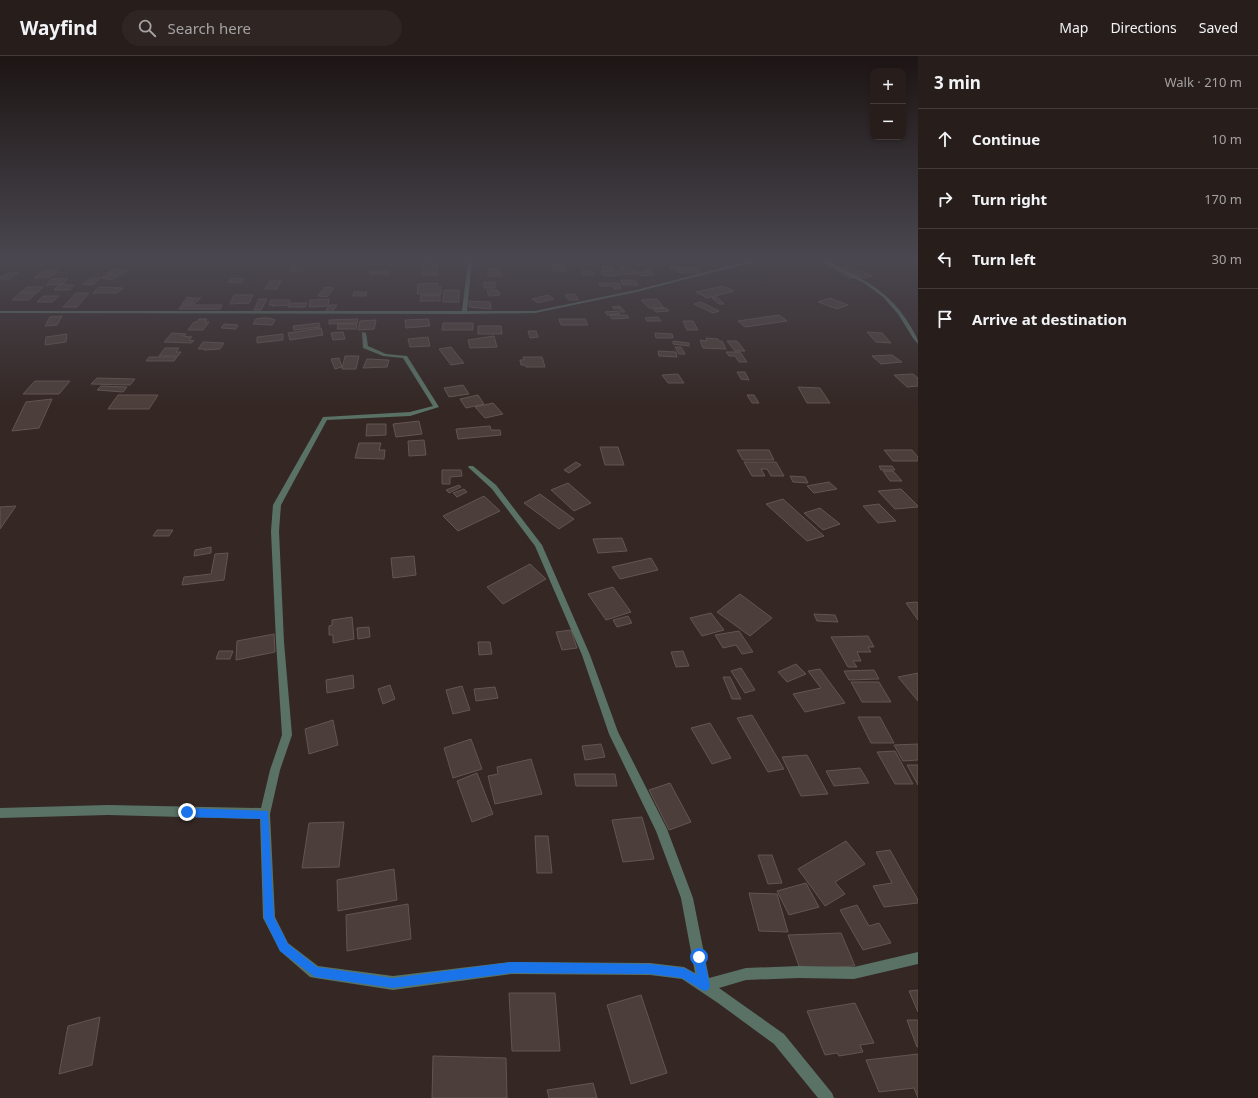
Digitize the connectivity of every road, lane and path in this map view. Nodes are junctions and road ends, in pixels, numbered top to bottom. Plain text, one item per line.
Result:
1 (464, 310) edge
2 (546, 310) edge
3 (898, 310) edge
4 (0, 312) edge
5 (464, 313) junction
6 (364, 333) dead end
7 (918, 342) edge
8 (471, 467) dead end
9 (0, 813) edge
10 (265, 814) junction
11 (918, 958) edge
12 (704, 986) junction
13 (827, 1098) edge

1 - 5 street
2 - 5 street
3 - 7 street
4 - 5 street
6 - 10 street
8 - 12 street
9 - 10 street
10 - 12 street
11 - 12 street
12 - 13 street

